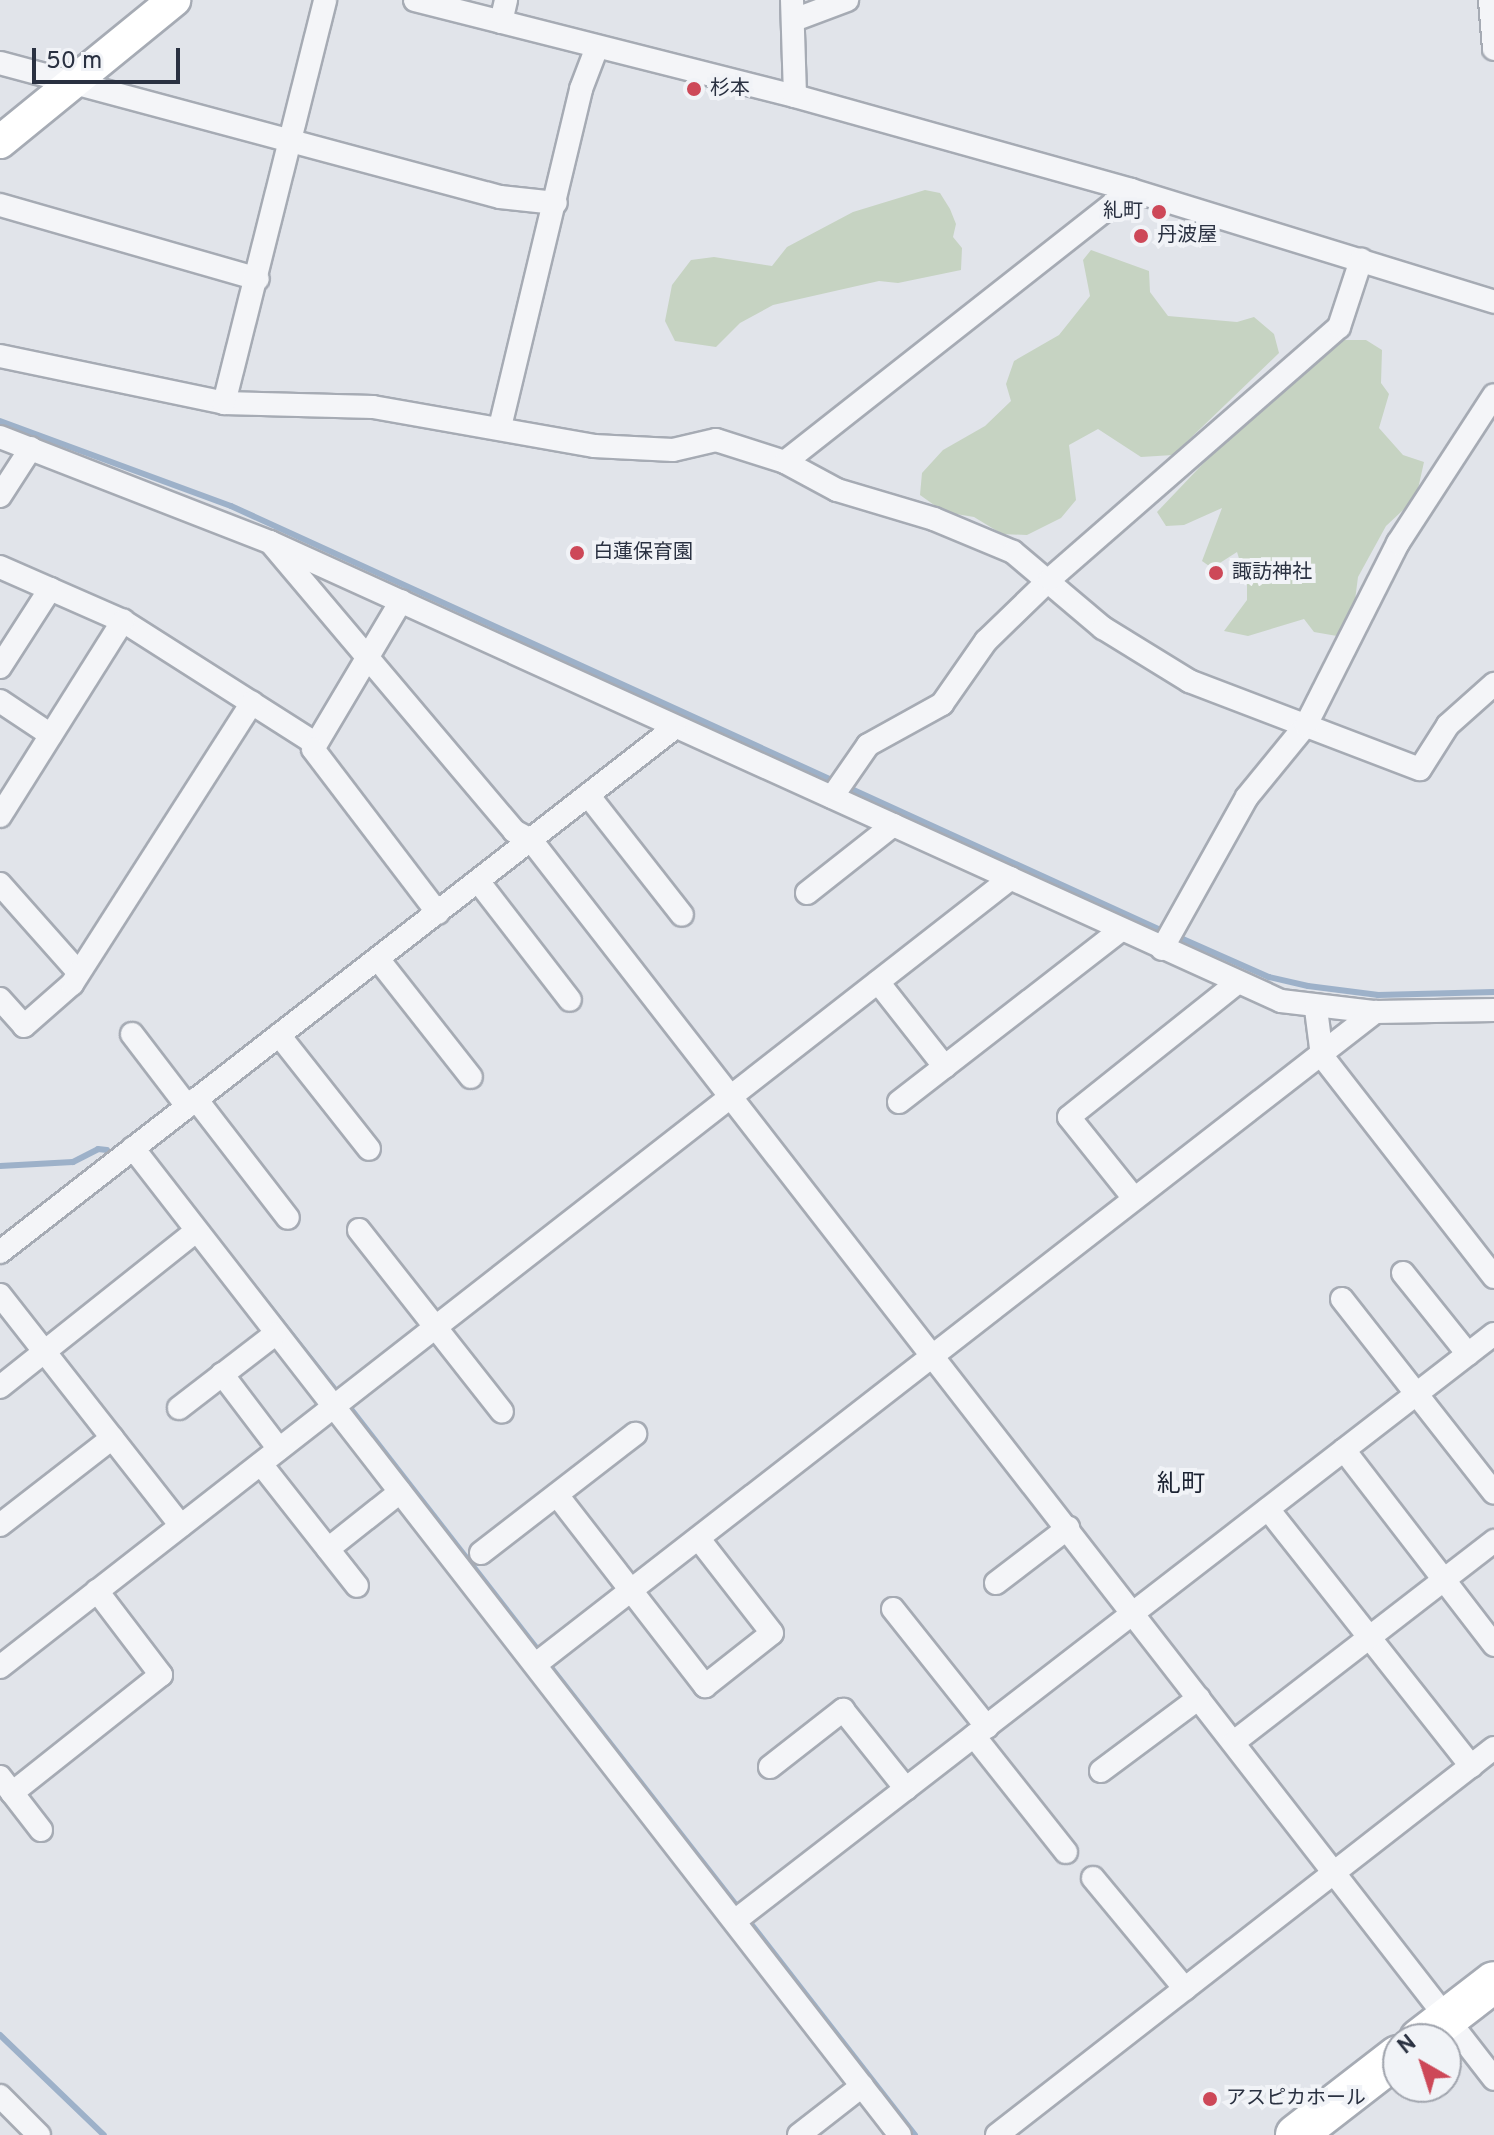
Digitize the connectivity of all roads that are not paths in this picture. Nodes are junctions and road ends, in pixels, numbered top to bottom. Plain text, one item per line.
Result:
1 (174, 0) edge
2 (325, 0) edge
3 (415, 0) edge
4 (847, 0) edge
5 (1490, 0) edge
6 (793, 10) edge
7 (504, 11) edge
8 (597, 47) junction
9 (1494, 49) edge
10 (0, 63) edge
11 (73, 83) junction
12 (795, 96) junction
13 (292, 140) junction
14 (0, 142) edge
15 (1131, 190) junction
16 (556, 203) junction
17 (0, 205) edge
18 (1361, 260) junction
19 (258, 279) junction
20 (1494, 302) edge
21 (0, 356) edge
22 (1494, 395) edge
23 (224, 403) junction
24 (500, 427) junction
25 (0, 437) edge
26 (31, 448) junction
27 (785, 462) junction
28 (0, 496) edge
29 (270, 542) junction
30 (0, 567) edge
31 (1050, 579) junction
32 (50, 589) junction
33 (401, 601) junction
34 (123, 621) junction
35 (367, 656) junction
36 (0, 667) edge
37 (1494, 684) edge
38 (0, 701) edge
39 (252, 703) junction
40 (1306, 725) junction
41 (674, 728) junction
42 (51, 735) junction
43 (313, 742) junction
44 (838, 787) junction
45 (588, 795) junction
46 (0, 816) edge
47 (893, 825) junction
48 (531, 840) junction
49 (1011, 878) junction
50 (478, 881) junction
51 (0, 884) edge
52 (807, 893) dead end
53 (438, 913) junction
54 (682, 915) dead end
55 (1121, 930) junction
56 (1168, 938) junction
57 (378, 959) junction
58 (78, 972) junction
59 (878, 982) junction
60 (1238, 982) junction
61 (0, 999) edge
62 (570, 1000) dead end
63 (1316, 1009) junction
64 (1494, 1010) edge
65 (1375, 1012) junction
66 (132, 1034) dead end
67 (279, 1035) junction
68 (1322, 1056) junction
69 (945, 1067) junction
70 (471, 1077) dead end
71 (731, 1097) junction
72 (192, 1102) junction
73 (899, 1102) dead end
74 (133, 1148) junction
75 (369, 1149) dead end
76 (1133, 1197) junction
77 (288, 1218) dead end
78 (359, 1230) dead end
79 (196, 1231) junction
80 (0, 1252) edge
81 (1403, 1273) dead end
82 (1494, 1277) edge
83 (0, 1295) edge
84 (1342, 1299) dead end
85 (435, 1328) junction
86 (275, 1334) junction
87 (1494, 1334) edge
88 (46, 1352) junction
89 (1468, 1354) junction
90 (932, 1355) junction
91 (222, 1374) junction
92 (0, 1387) edge
93 (1416, 1394) junction
94 (333, 1407) junction
95 (179, 1408) dead end
96 (502, 1412) dead end
97 (635, 1434) dead end
98 (112, 1438) junction
99 (279, 1449) junction
100 (1344, 1450) junction
101 (261, 1464) junction
102 (400, 1492) junction
103 (1494, 1493) edge
104 (557, 1495) junction
105 (1268, 1509) junction
106 (0, 1525) edge
107 (181, 1526) junction
108 (1068, 1528) junction
109 (698, 1538) junction
110 (1494, 1541) edge
111 (328, 1549) junction
112 (481, 1553) dead end
113 (1444, 1580) junction
114 (996, 1583) dead end
115 (357, 1586) dead end
116 (631, 1590) junction
117 (97, 1591) junction
118 (893, 1609) dead end
119 (1133, 1614) junction
120 (1369, 1639) junction
121 (1494, 1645) edge
122 (536, 1664) junction
123 (0, 1667) edge
124 (1199, 1698) junction
125 (980, 1732) junction
126 (1234, 1742) junction
127 (1494, 1748) edge
128 (1471, 1766) junction
129 (770, 1767) dead end
130 (1101, 1771) dead end
131 (6, 1785) edge
132 (906, 1789) junction
133 (41, 1830) dead end
134 (1066, 1852) dead end
135 (1336, 1871) junction
136 (1093, 1878) dead end
137 (736, 1920) junction
138 (1494, 1982) edge
139 (1185, 1989) junction
140 (1431, 2023) edge
141 (1441, 2023) edge
142 (1462, 2052) edge
143 (1382, 2069) edge
144 (1494, 2079) edge
145 (862, 2086) junction
146 (0, 2096) edge
147 (1299, 2134) edge
148 (39, 2135) edge
149 (799, 2135) edge
150 (900, 2135) edge
151 (997, 2135) edge

1 - 11 main road
2 - 13 street
3 - 7 street
4 - 6 street
5 - 9 street
6 - 12 street
7 - 8 street
8 - 12 street
8 - 16 street
10 - 11 street
11 - 13 street
11 - 14 main road
12 - 15 street
13 - 16 street
13 - 19 street
15 - 18 street
15 - 27 street
16 - 24 street
17 - 19 street
18 - 20 street
18 - 31 street
19 - 23 street
21 - 23 street
22 - 40 street
23 - 24 street
24 - 27 street
25 - 26 street
26 - 28 street
26 - 29 street
27 - 31 street
29 - 33 street
29 - 35 street
30 - 32 street
31 - 40 street
31 - 44 street
32 - 34 street
32 - 36 street
33 - 35 street
33 - 41 street
34 - 39 street
34 - 42 street
35 - 43 street
35 - 48 street
37 - 40 street
38 - 42 street
39 - 43 street
39 - 58 street
40 - 56 street
41 - 44 street
41 - 45 street
42 - 46 street
43 - 53 street
44 - 47 street
45 - 48 street
45 - 54 street
47 - 49 street
47 - 52 street
48 - 50 street
48 - 71 street
49 - 55 street
49 - 59 street
50 - 53 street
50 - 62 street
51 - 58 street
53 - 57 street
55 - 56 street
55 - 69 street
56 - 60 street
57 - 67 street
57 - 70 street
58 - 61 street
59 - 69 street
59 - 71 street
60 - 63 street
60 - 76 street
63 - 65 street
63 - 68 street
64 - 65 street
65 - 68 street
66 - 72 street
67 - 72 street
67 - 75 street
68 - 76 street
68 - 82 street
69 - 73 street
71 - 85 street
71 - 90 street
72 - 74 street
72 - 77 street
74 - 79 street
74 - 80 street
76 - 90 street
78 - 85 street
79 - 86 street
79 - 88 street
81 - 89 street
83 - 88 street
84 - 93 street
85 - 94 street
85 - 96 street
86 - 91 street
86 - 94 street
87 - 89 street
88 - 92 street
88 - 98 street
89 - 93 street
90 - 108 street
90 - 109 street
91 - 95 street
91 - 99 street
93 - 100 street
93 - 103 street
94 - 99 street
94 - 102 street
97 - 104 street
98 - 106 street
98 - 107 street
99 - 101 street
100 - 105 street
100 - 113 street
101 - 107 street
101 - 111 street
102 - 111 street
102 - 122 street
104 - 112 street
104 - 116 street
105 - 119 street
105 - 120 street
107 - 117 street
108 - 114 street
108 - 119 street
109 - 116 street
109 - 116 street
110 - 113 street
111 - 115 street
113 - 120 street
113 - 121 street
116 - 122 street
117 - 123 street
117 - 131 street
118 - 125 street
119 - 124 street
119 - 125 street
120 - 126 street
120 - 128 street
122 - 137 street
124 - 126 street
124 - 130 street
125 - 132 street
125 - 134 street
126 - 135 street
127 - 128 street
128 - 135 street
129 - 132 street
131 - 133 street
132 - 137 street
135 - 139 street
135 - 140 street
136 - 139 street
137 - 145 street
138 - 141 highway
139 - 151 street
142 - 144 street
143 - 147 highway
145 - 149 street
145 - 150 street
146 - 148 street

